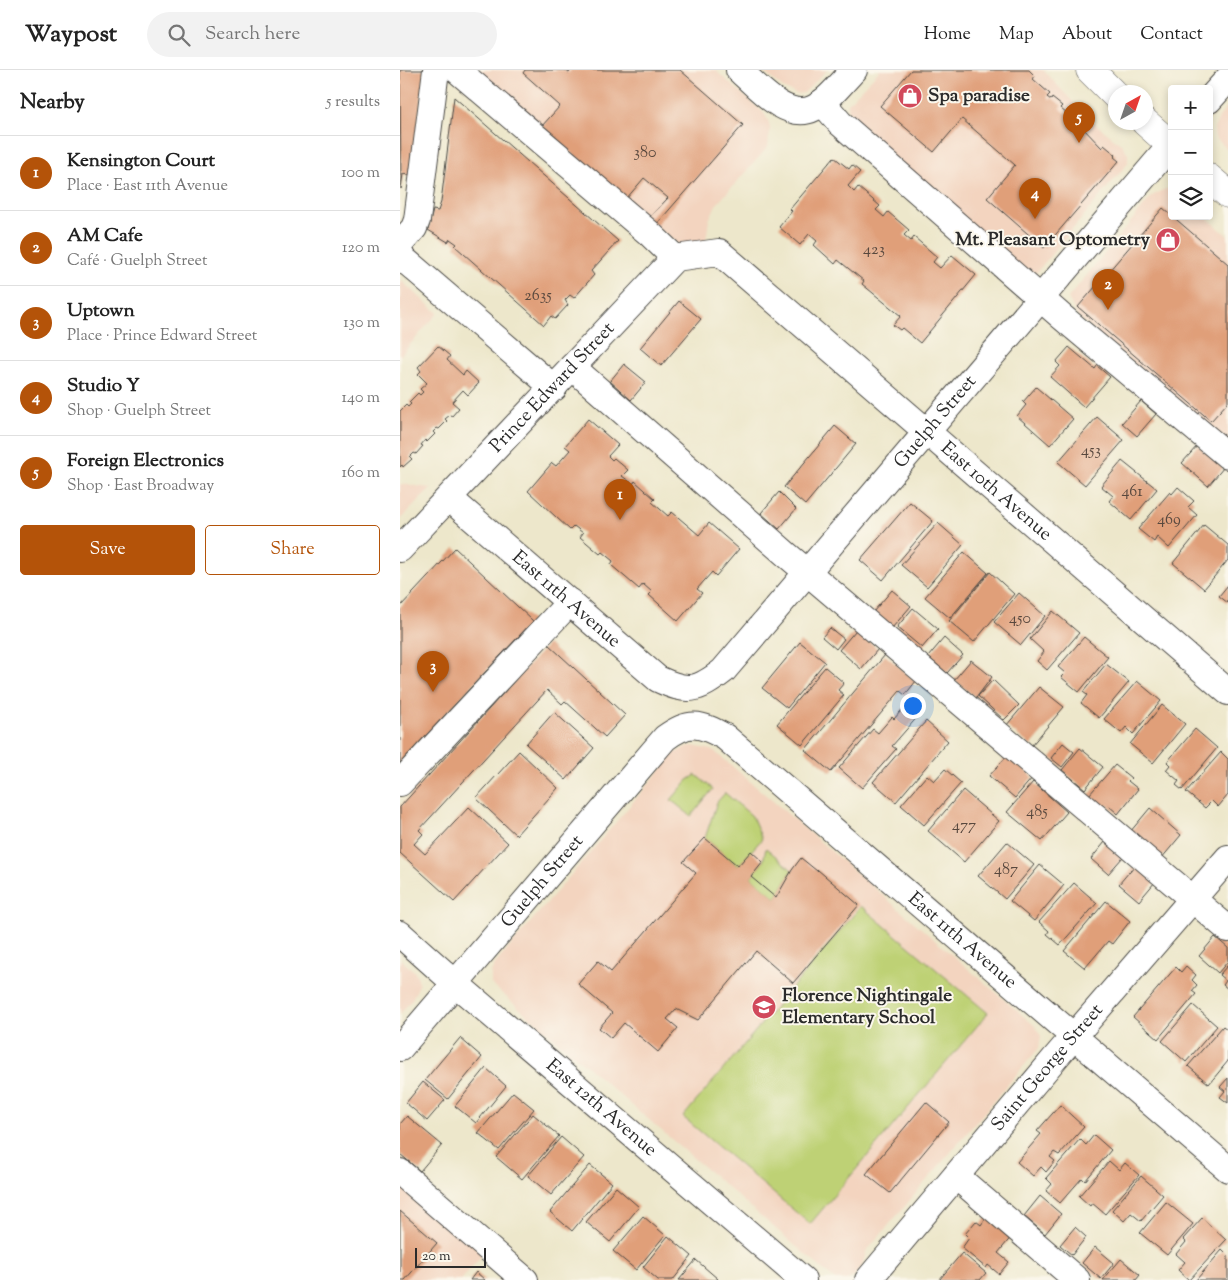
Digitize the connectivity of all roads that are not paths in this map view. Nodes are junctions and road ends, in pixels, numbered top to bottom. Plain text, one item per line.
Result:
1 (436, 70) edge
2 (457, 70) edge
3 (739, 70) edge
4 (854, 70) edge
5 (1090, 70) edge
6 (1228, 79) edge
7 (1108, 88) edge
8 (1213, 96) edge
9 (822, 102) junction
10 (1153, 128) edge
11 (1168, 142) edge
12 (1168, 149) edge
13 (1213, 181) edge
14 (1228, 194) edge
15 (400, 244) edge
16 (400, 256) edge
17 (675, 258) junction
18 (1040, 298) junction
19 (572, 367) junction
20 (554, 388) junction
21 (926, 432) junction
22 (1228, 456) edge
23 (449, 498) junction
24 (400, 549) edge
25 (808, 572) junction
26 (570, 602) junction
27 (690, 689) joint
28 (1228, 692) edge
29 (692, 725) joint
30 (400, 783) edge
31 (1228, 858) edge
32 (1192, 899) junction
33 (1228, 929) edge
34 (400, 934) edge
35 (456, 984) junction
36 (1074, 1037) junction
37 (400, 1048) edge
38 (1228, 1169) edge
39 (400, 1172) edge
40 (956, 1176) junction
41 (525, 1280) edge
42 (803, 1280) edge
43 (868, 1280) edge
44 (1077, 1280) edge

1 - 15 street
2 - 17 street
3 - 9 street
4 - 9 street
5 - 7 main road
6 - 8 street
9 - 18 street
10 - 11 main road
12 - 18 street, Guelph Street
13 - 14 main road
16 - 20 street
17 - 19 street, Prince Edward Street
17 - 21 street, East 10th Avenue
18 - 21 street, Guelph Street
18 - 22 street
19 - 20 street, Prince Edward Street
19 - 25 street
20 - 23 street, Prince Edward Street
21 - 25 street, Guelph Street
21 - 28 street, East 10th Avenue
23 - 24 street, Prince Edward Street
23 - 26 street, East 11th Avenue
25 - 27 street, Guelph Street
25 - 32 street
26 - 27 street, East 11th Avenue
26 - 30 street
29 - 35 street, Guelph Street
29 - 36 street, East 11th Avenue
31 - 32 street, Saint George Street
32 - 33 street
32 - 36 street, Saint George Street
34 - 35 street, East 12th Avenue
35 - 37 street, Guelph Street
35 - 42 street, East 12th Avenue
36 - 38 street, East 11th Avenue
36 - 40 street, Saint George Street
39 - 41 street
40 - 43 street, Saint George Street
40 - 44 street

